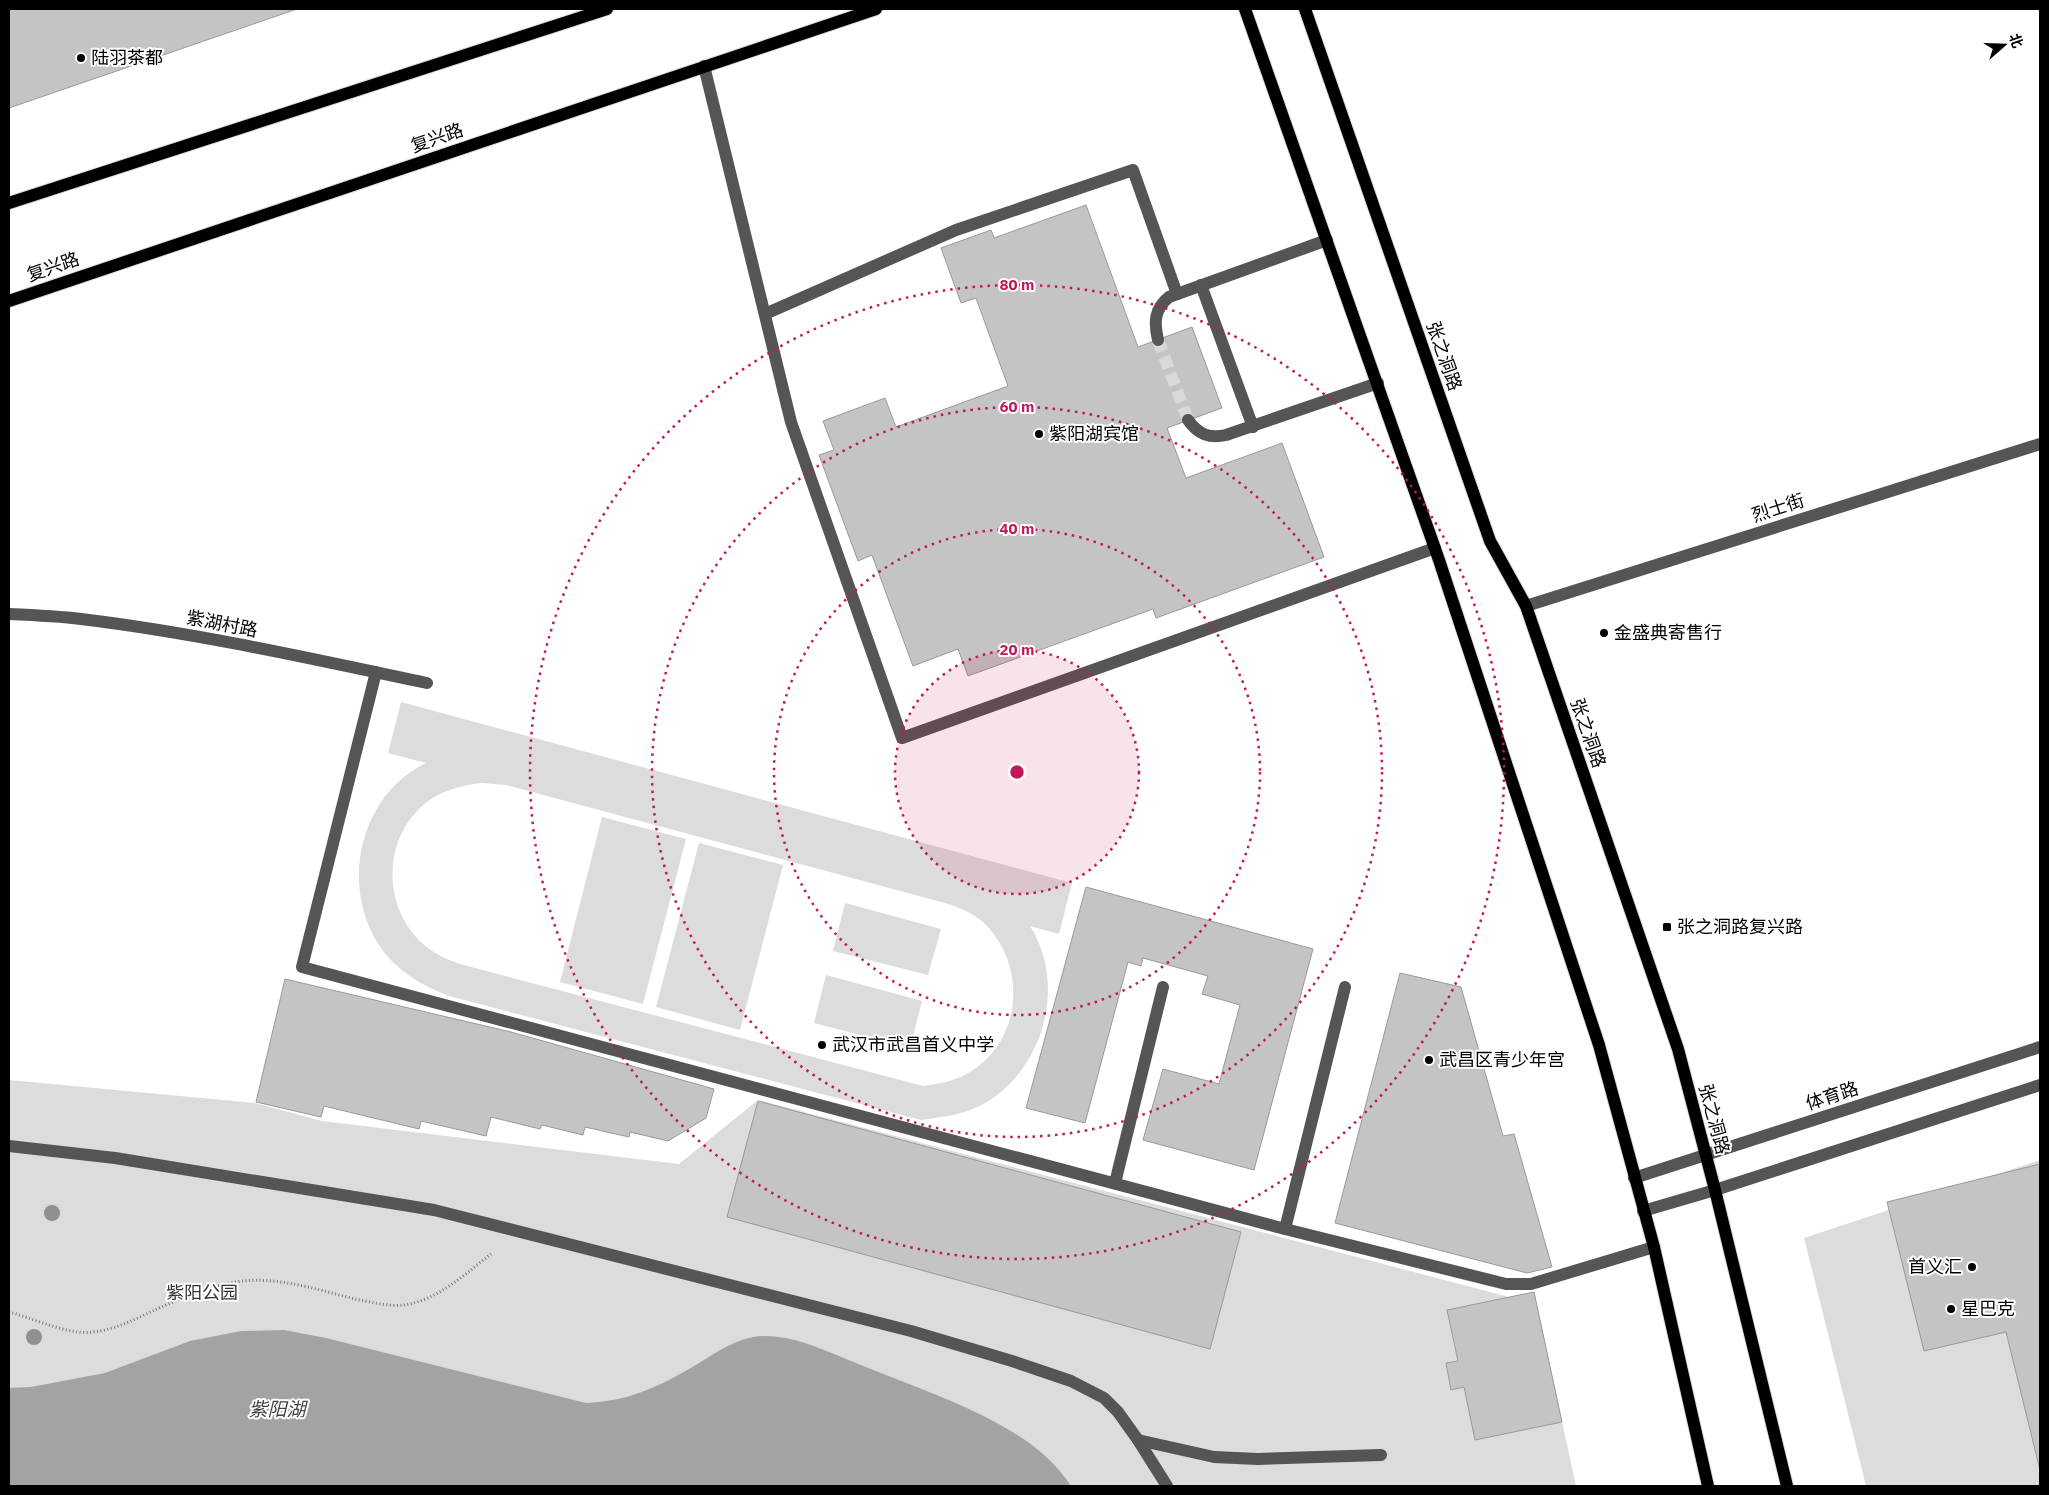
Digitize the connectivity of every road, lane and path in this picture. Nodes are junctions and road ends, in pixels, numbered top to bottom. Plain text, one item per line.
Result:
1 (607, 9) edge
2 (876, 9) edge
3 (1245, 9) edge
4 (1305, 9) edge
5 (704, 66) junction
6 (9, 203) edge
7 (1327, 240) junction
8 (1202, 285) junction
9 (1177, 294) junction
10 (9, 301) edge
11 (765, 314) junction
12 (1158, 340) tunnel mouth
13 (1378, 383) junction
14 (1188, 420) tunnel mouth
15 (1252, 427) junction
16 (2040, 444) edge
17 (1435, 548) junction
18 (1526, 606) junction
19 (9, 614) edge
20 (376, 672) junction
21 (428, 683) dead end
22 (1345, 987) dead end
23 (1163, 988) dead end
24 (2040, 1047) edge
25 (2040, 1085) edge
26 (9, 1146) edge
27 (1706, 1155) junction
28 (1634, 1178) junction
29 (1115, 1183) junction
30 (1714, 1190) junction
31 (1643, 1211) junction
32 (1285, 1229) junction
33 (519, 1231) junction
34 (1654, 1247) junction
35 (9, 1312) edge
36 (1138, 1440) junction
37 (1381, 1455) dead end
38 (1167, 1486) edge
39 (1708, 1486) edge
40 (1788, 1486) edge

1 - 6 main road
2 - 5 main road, 复兴路
3 - 7 main road
4 - 18 main road, 张之洞路
5 - 10 main road, 复兴路
5 - 11 street
7 - 8 street
7 - 13 main road
8 - 9 street
8 - 15 street
9 - 11 street
9 - 12 street
11 - 17 street
13 - 15 street
13 - 17 main road
14 - 15 street
16 - 18 street, 烈士街
17 - 28 main road
18 - 27 main road, 张之洞路
19 - 20 street, 紫湖村路
20 - 21 street, 紫湖村路
20 - 29 street
22 - 32 street
23 - 29 street
24 - 27 street, 体育路
25 - 30 street
26 - 33 street
27 - 28 street, 体育路
27 - 30 main road, 张之洞路
28 - 31 main road
29 - 32 street
30 - 31 street
30 - 40 main road, 张之洞路
31 - 34 main road
32 - 34 street
33 - 35 path
33 - 36 street
34 - 39 main road
36 - 37 street
36 - 38 street

